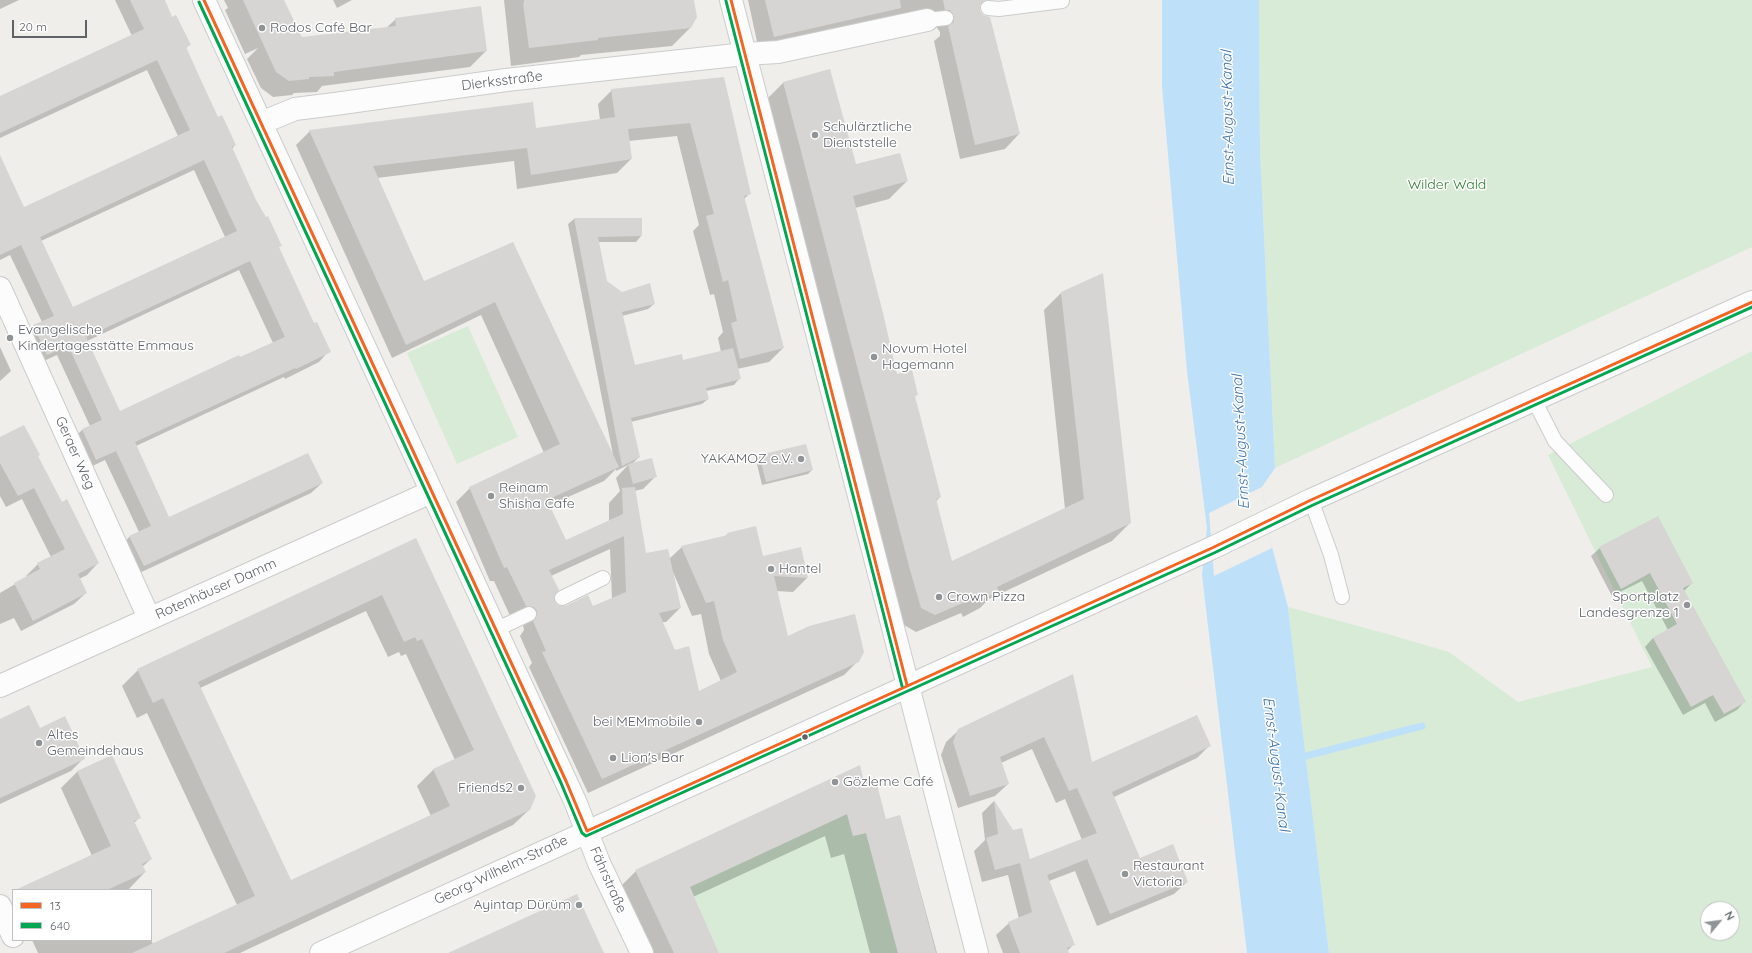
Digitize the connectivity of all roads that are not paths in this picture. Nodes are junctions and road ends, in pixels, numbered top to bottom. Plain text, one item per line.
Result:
1 (204, 0) edge
2 (731, 0) edge
3 (1062, 0) edge
4 (988, 8) dead end
5 (937, 19) dead end
6 (745, 54) junction
7 (261, 123) junction
8 (0, 288) edge
9 (1752, 302) edge
10 (1534, 400) junction
11 (431, 492) junction
12 (1606, 495) dead end
13 (1311, 500) junction
14 (603, 578) dead end
15 (1342, 597) dead end
16 (562, 598) dead end
17 (529, 614) dead end
18 (149, 618) junction
19 (495, 630) junction
20 (0, 686) edge
21 (907, 686) junction
22 (587, 831) junction
23 (0, 906) edge
24 (12, 934) edge
25 (15, 941) edge
26 (21, 953) edge
27 (321, 953) edge
28 (642, 953) edge
29 (977, 953) edge

1 - 7 street, Fährstraße
2 - 6 street
3 - 4 lane
5 - 6 street, Dierksstraße
6 - 7 street, Dierksstraße
6 - 21 street
7 - 11 street, Fährstraße
8 - 18 street, Geraer Weg
9 - 10 street, Georg-Wilhelm-Straße
10 - 12 lane
10 - 13 street, Georg-Wilhelm-Straße
11 - 18 street, Rotenhäuser Damm
11 - 19 street, Fährstraße
13 - 15 lane
13 - 21 street, Georg-Wilhelm-Straße
14 - 16 lane
17 - 19 lane
18 - 20 street, Rotenhäuser Damm
19 - 22 street, Fährstraße
21 - 22 street, Georg-Wilhelm-Straße
21 - 29 street
22 - 27 street, Georg-Wilhelm-Straße
22 - 28 street, Fährstraße
23 - 24 street
25 - 26 street

